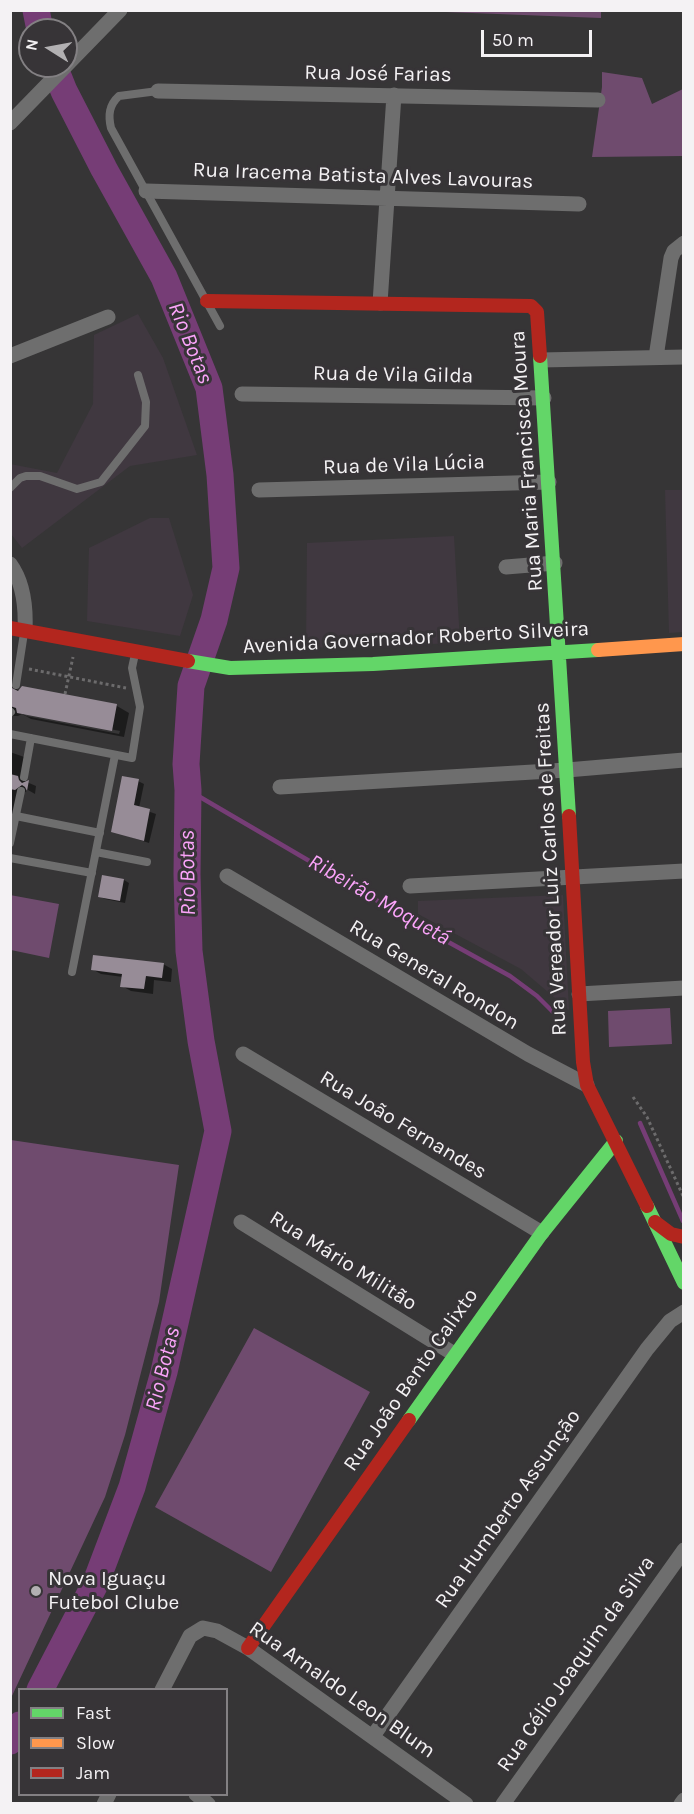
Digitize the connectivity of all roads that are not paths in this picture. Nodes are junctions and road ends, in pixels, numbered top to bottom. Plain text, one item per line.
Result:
1 (120, 10) edge
2 (158, 91) joint
3 (394, 95) junction
4 (598, 100) dead end
5 (10, 123) edge
6 (146, 191) junction
7 (387, 199) junction
8 (579, 204) dead end
9 (684, 243) edge
10 (207, 301) junction
11 (380, 303) junction
12 (108, 317) dead end
13 (220, 326) dead end
14 (10, 356) edge
15 (656, 357) junction
16 (684, 357) edge
17 (541, 360) junction
18 (138, 375) dead end
19 (242, 394) dead end
20 (544, 398) junction
21 (549, 482) junction
22 (10, 488) edge
23 (259, 490) dead end
24 (555, 563) junction
25 (10, 564) edge
26 (506, 567) dead end
27 (10, 618) edge
28 (18, 629) edge
29 (684, 644) edge
30 (135, 652) junction
31 (560, 652) junction
32 (16, 685) dead end
33 (10, 734) edge
34 (31, 738) junction
35 (115, 754) junction
36 (684, 760) edge
37 (567, 770) junction
38 (24, 777) dead end
39 (280, 787) dead end
40 (21, 791) dead end
41 (16, 816) junction
42 (100, 833) junction
43 (10, 843) edge
44 (96, 852) junction
45 (10, 858) edge
46 (147, 862) dead end
47 (684, 871) edge
48 (92, 873) junction
49 (228, 876) dead end
50 (572, 878) junction
51 (410, 886) dead end
52 (72, 972) dead end
53 (684, 988) edge
54 (579, 994) junction
55 (243, 1054) dead end
56 (587, 1084) junction
57 (616, 1141) junction
58 (241, 1222) dead end
59 (656, 1222) junction
60 (542, 1233) junction
61 (684, 1237) edge
62 (684, 1282) edge
63 (684, 1312) edge
64 (454, 1354) junction
65 (684, 1550) edge
66 (248, 1648) junction
67 (163, 1688) edge
68 (373, 1736) junction
69 (466, 1803) edge
70 (503, 1803) edge

1 - 5 street
2 - 3 street, Rua José Farias
2 - 6 lane
3 - 4 street, Rua José Farias
3 - 7 street
6 - 7 street, Rua Iracema Batista Alves Lavouras
6 - 10 lane
7 - 8 street, Rua Iracema Batista Alves Lavouras
7 - 11 street
9 - 15 street
10 - 11 street, Rua Maria Francisca Moura
10 - 13 lane
11 - 17 street, Rua Maria Francisca Moura
12 - 14 street
15 - 16 street
15 - 17 street
17 - 20 street, Rua Maria Francisca Moura
18 - 22 lane
19 - 20 street, Rua de Vila Gilda
20 - 21 street, Rua Maria Francisca Moura
21 - 23 street, Rua de Vila Lúcia
21 - 24 street, Rua Maria Francisca Moura
24 - 26 street
24 - 31 street, Rua Maria Francisca Moura
25 - 28 street
27 - 28 street
28 - 30 street, Avenida Governador Roberto Silveira
28 - 32 lane
29 - 31 street, Avenida Governador Roberto Silveira
30 - 31 street, Avenida Governador Roberto Silveira
30 - 35 lane
31 - 37 street, Rua Vereador Luiz Carlos de Freitas
33 - 34 lane
34 - 35 lane
34 - 38 lane
35 - 42 lane
36 - 37 street
37 - 39 street
37 - 50 street, Rua Vereador Luiz Carlos de Freitas
40 - 41 lane
41 - 42 lane
41 - 43 lane
42 - 44 lane
44 - 46 lane
44 - 48 lane
45 - 48 lane
47 - 50 street
48 - 52 lane
49 - 56 street, Rua General Rondon
50 - 51 street
50 - 54 street, Rua Vereador Luiz Carlos de Freitas
53 - 54 street
54 - 56 street, Rua Vereador Luiz Carlos de Freitas
55 - 60 street, Rua João Fernandes
56 - 57 street
57 - 59 street
57 - 60 street, Rua João Bento Calixto
58 - 64 street, Rua Mário Militão
59 - 61 street
59 - 62 street
60 - 64 street, Rua João Bento Calixto
63 - 68 street, Rua Humberto Assunção
64 - 66 street, Rua João Bento Calixto
65 - 70 street, Rua Célio Joaquim da Silva
66 - 67 street, Rua Arnaldo Leon Blum
66 - 68 street, Rua Arnaldo Leon Blum
68 - 69 street, Rua Arnaldo Leon Blum

